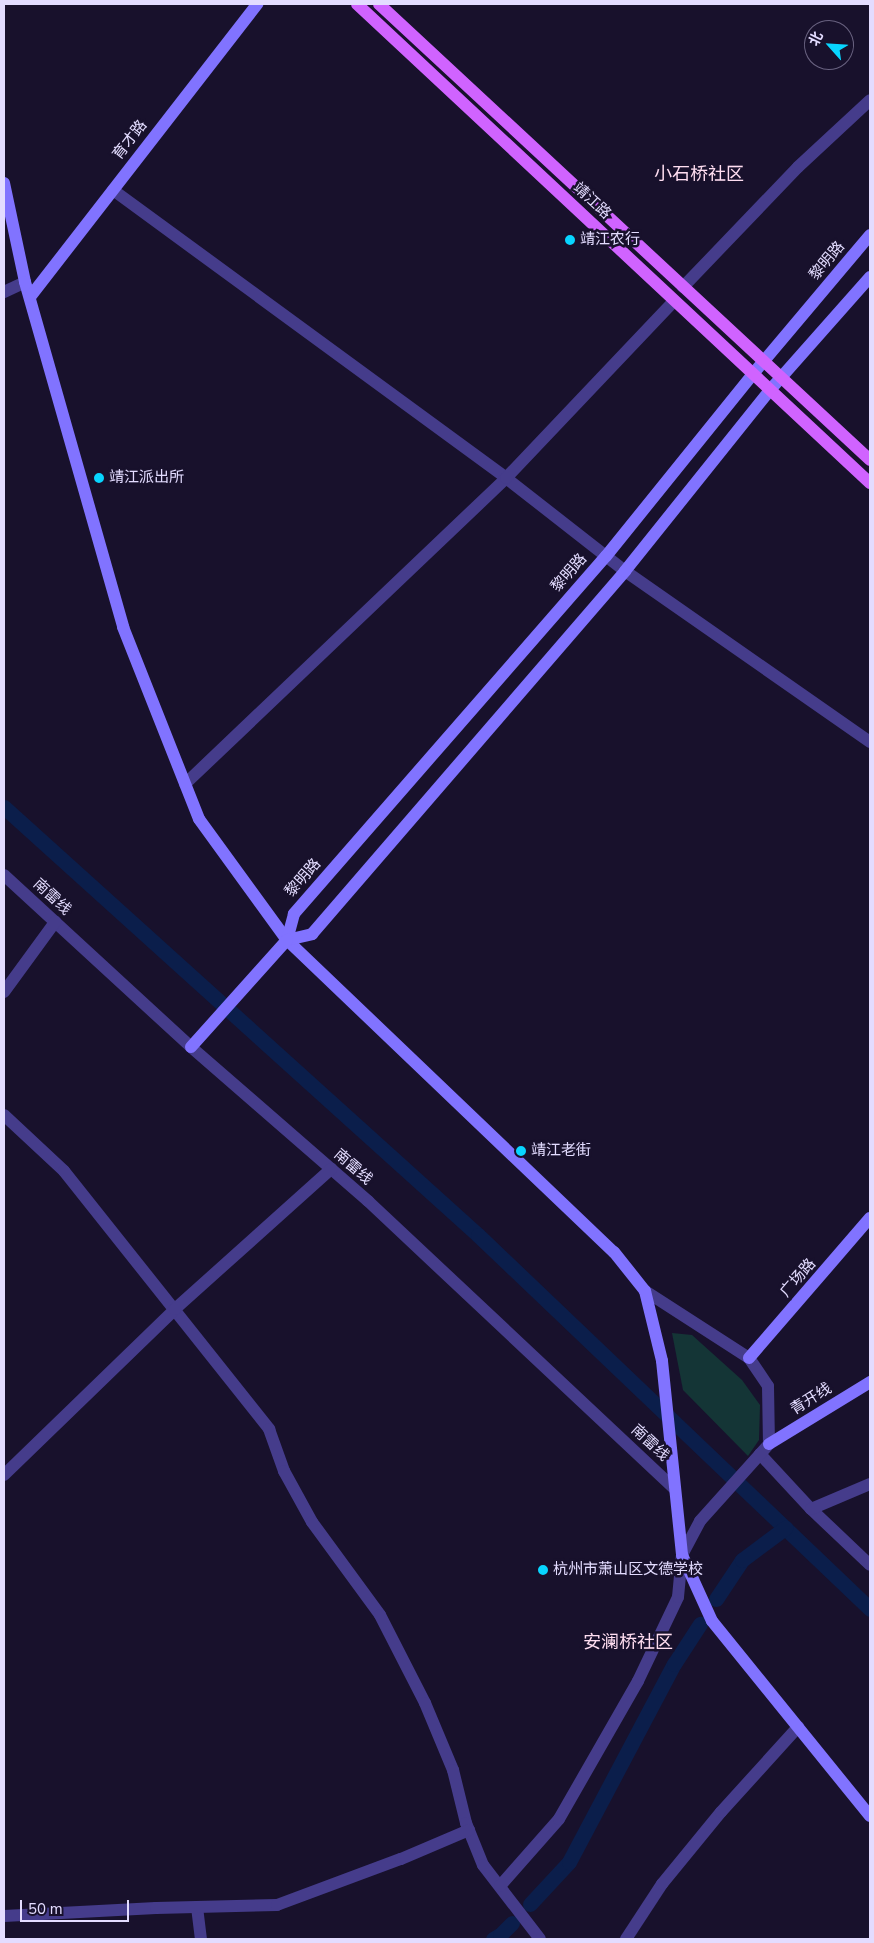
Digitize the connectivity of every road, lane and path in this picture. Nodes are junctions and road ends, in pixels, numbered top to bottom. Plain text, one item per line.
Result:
1 (256, 4) edge
2 (357, 4) edge
3 (380, 4) edge
4 (870, 100) edge
5 (4, 183) edge
6 (113, 190) junction
7 (870, 235) edge
8 (870, 277) edge
9 (25, 282) junction
10 (684, 287) junction
11 (4, 292) edge
12 (30, 297) junction
13 (674, 301) junction
14 (764, 361) junction
15 (753, 374) junction
16 (782, 378) junction
17 (770, 390) junction
18 (870, 460) edge
19 (506, 478) junction
20 (870, 483) edge
21 (606, 556) junction
22 (625, 571) junction
23 (870, 742) edge
24 (185, 784) junction
25 (4, 875) edge
26 (55, 922) junction
27 (287, 940) junction
28 (4, 992) edge
29 (191, 1047) junction
30 (4, 1115) edge
31 (331, 1169) junction
32 (870, 1218) edge
33 (645, 1291) junction
34 (175, 1310) junction
35 (749, 1358) junction
36 (870, 1382) edge
37 (769, 1444) junction
38 (757, 1458) junction
39 (4, 1476) edge
40 (870, 1484) edge
41 (676, 1489) junction
42 (811, 1509) junction
43 (682, 1555) junction
44 (870, 1565) edge
45 (798, 1727) junction
46 (870, 1816) edge
47 (469, 1830) junction
48 (500, 1886) junction
49 (197, 1907) junction
50 (4, 1916) edge
51 (201, 1939) edge
52 (540, 1939) edge
53 (626, 1939) edge

1 - 6 main road, 育才路
2 - 13 main road, 靖江路
3 - 10 main road, 靖江路
4 - 10 street
5 - 9 main road
6 - 12 main road, 育才路
6 - 19 street
7 - 14 main road, 黎明路
8 - 16 main road
9 - 11 street
9 - 12 main road
10 - 14 main road, 靖江路
12 - 24 main road
13 - 15 main road, 靖江路
13 - 19 street
14 - 15 main road, 黎明路
14 - 16 main road, 靖江路
15 - 17 main road, 靖江路
15 - 21 main road, 黎明路
16 - 17 main road
16 - 18 main road, 靖江路
17 - 20 main road, 靖江路
17 - 22 main road
19 - 21 street
19 - 24 street
21 - 22 street
21 - 27 main road, 黎明路
22 - 23 street
22 - 27 main road
24 - 27 main road
25 - 26 street, 南雷线
26 - 28 street
26 - 29 street, 南雷线
27 - 29 main road
27 - 33 main road
29 - 31 street, 南雷线
30 - 34 street
31 - 34 street
31 - 41 street, 南雷线
32 - 35 main road, 广场路
33 - 35 street
33 - 41 main road
34 - 39 street
34 - 47 street
35 - 37 street
36 - 37 main road, 青开线
37 - 38 street
38 - 42 street
38 - 43 street
40 - 42 street
41 - 43 main road
42 - 44 street
43 - 45 main road
43 - 48 street
45 - 46 main road
45 - 53 street
47 - 48 street
47 - 49 street
48 - 52 street
49 - 50 street
49 - 51 street

